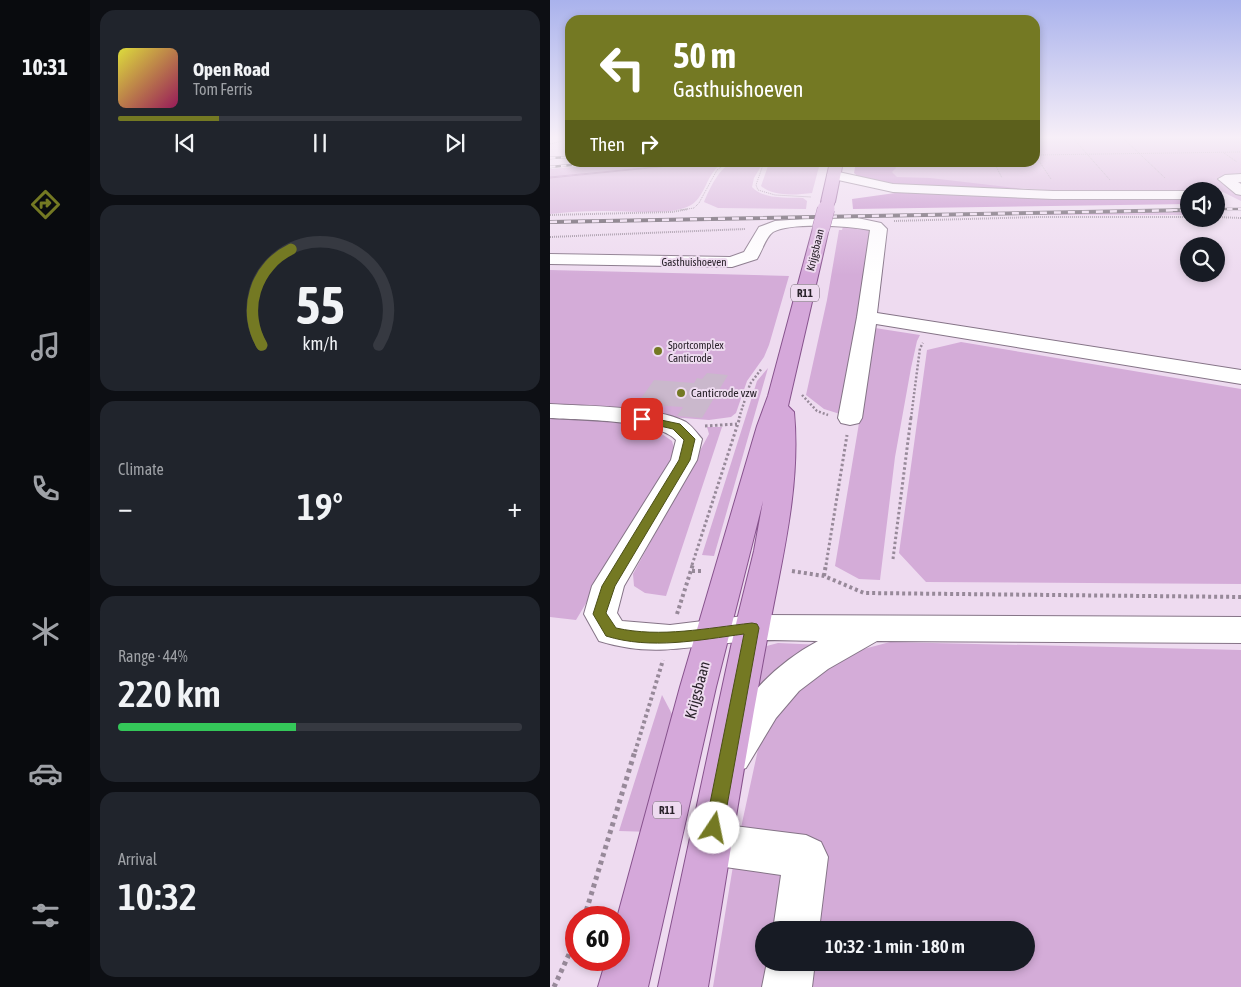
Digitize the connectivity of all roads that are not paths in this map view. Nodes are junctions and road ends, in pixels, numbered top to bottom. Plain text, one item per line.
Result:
1 (832, 183) edge
2 (878, 183) edge
3 (1231, 183) edge
4 (893, 188) junction
5 (1241, 192) edge
6 (1225, 194) edge
7 (1180, 195) edge
8 (828, 200) junction
9 (550, 259) edge
10 (867, 316) junction
11 (1241, 377) edge
12 (780, 396) junction
13 (550, 411) edge
14 (850, 418) road end
15 (752, 628) junction
16 (873, 628) junction
17 (1241, 630) edge
18 (713, 633) junction
19 (726, 765) junction
20 (711, 844) junction
21 (797, 921) edge
22 (790, 971) edge
23 (623, 987) edge
24 (683, 987) edge
25 (787, 987) edge

1 - 8 main road, Krijgsbaan / R11
2 - 4 street
3 - 5 street
4 - 7 street
4 - 8 street
5 - 6 street
8 - 12 main road, Krijgsbaan / R11, bridge
9 - 10 street, Gasthuishoeven
10 - 11 street
10 - 14 street
12 - 15 main road, Krijgsbaan / R11
12 - 18 main road, Krijgsbaan / R11
13 - 18 street
15 - 16 street
15 - 18 street
15 - 19 main road, Krijgsbaan / R11
16 - 17 street
16 - 19 street
18 - 23 main road, Krijgsbaan / R11
19 - 20 main road, Krijgsbaan / R11
20 - 21 street
20 - 24 main road, Krijgsbaan / R11
22 - 25 street

